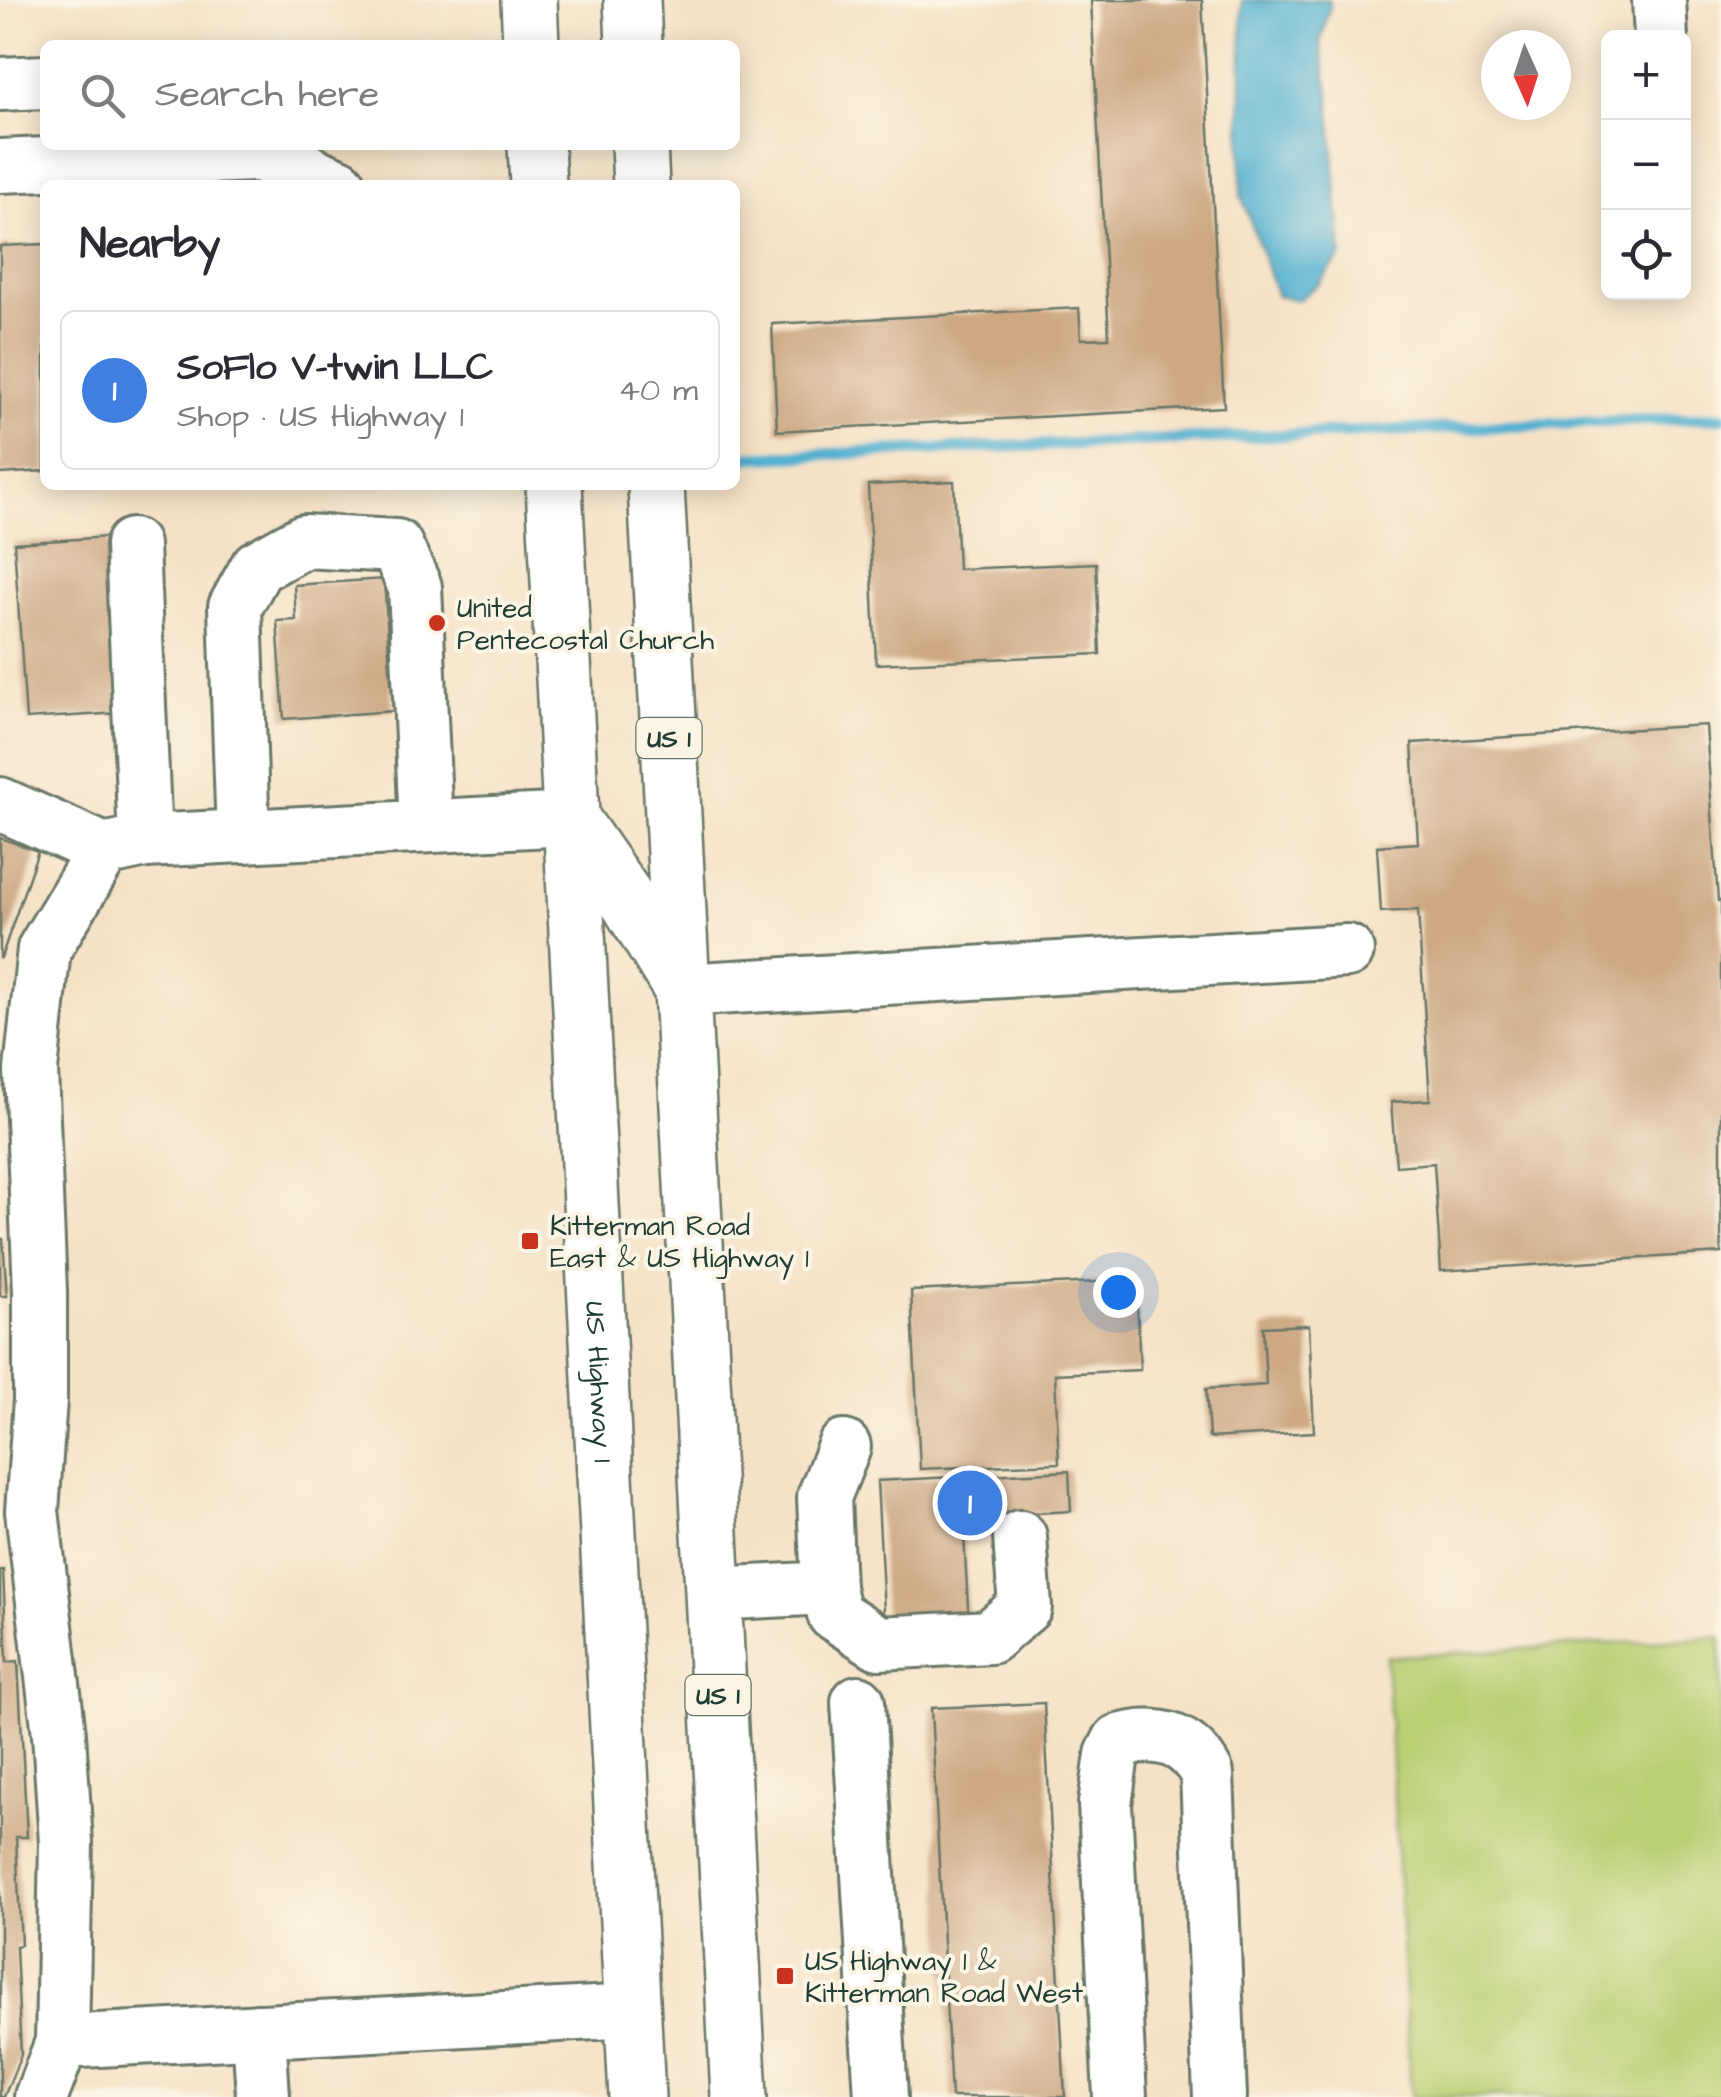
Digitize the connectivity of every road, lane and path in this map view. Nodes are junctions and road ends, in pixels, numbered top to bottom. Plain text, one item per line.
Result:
1 (529, 0) edge
2 (632, 0) edge
3 (1659, 0) edge
4 (1661, 30) edge
5 (531, 40) edge
6 (634, 40) edge
7 (40, 82) edge
8 (0, 84) edge
9 (536, 150) edge
10 (639, 150) edge
11 (280, 161) edge
12 (0, 166) edge
13 (327, 180) edge
14 (538, 180) edge
15 (641, 180) edge
16 (554, 490) edge
17 (656, 490) edge
18 (132, 545) dead end
19 (0, 804) edge
20 (571, 819) junction
21 (426, 826) junction
22 (244, 836) junction
23 (125, 845) junction
24 (1347, 951) dead end
25 (682, 990) junction
26 (844, 1447) dead end
27 (1020, 1537) dead end
28 (828, 1588) junction
29 (713, 1594) junction
30 (858, 1702) dead end
31 (632, 2011) junction
32 (259, 2031) junction
33 (62, 2042) junction
34 (41, 2097) edge
35 (263, 2097) edge
36 (637, 2097) edge
37 (739, 2097) edge
38 (881, 2097) edge
39 (1120, 2097) edge
40 (1220, 2097) edge

1 - 5 main road
2 - 6 main road
3 - 4 street
7 - 8 street
9 - 14 main road
10 - 15 main road
11 - 12 street
11 - 13 street
16 - 20 main road, US Highway 1
17 - 25 main road, US 1
18 - 23 street
19 - 23 street
20 - 21 street
20 - 25 main road
20 - 31 main road, US Highway 1
21 - 22 street
21 - 22 street
22 - 23 street
23 - 33 street
24 - 25 street
25 - 29 main road, US 1
26 - 28 street
27 - 28 street
28 - 29 street
29 - 37 main road, US 1
30 - 38 street
31 - 32 street
31 - 36 main road, US Highway 1
32 - 33 street
32 - 35 street
33 - 34 street
39 - 40 street

